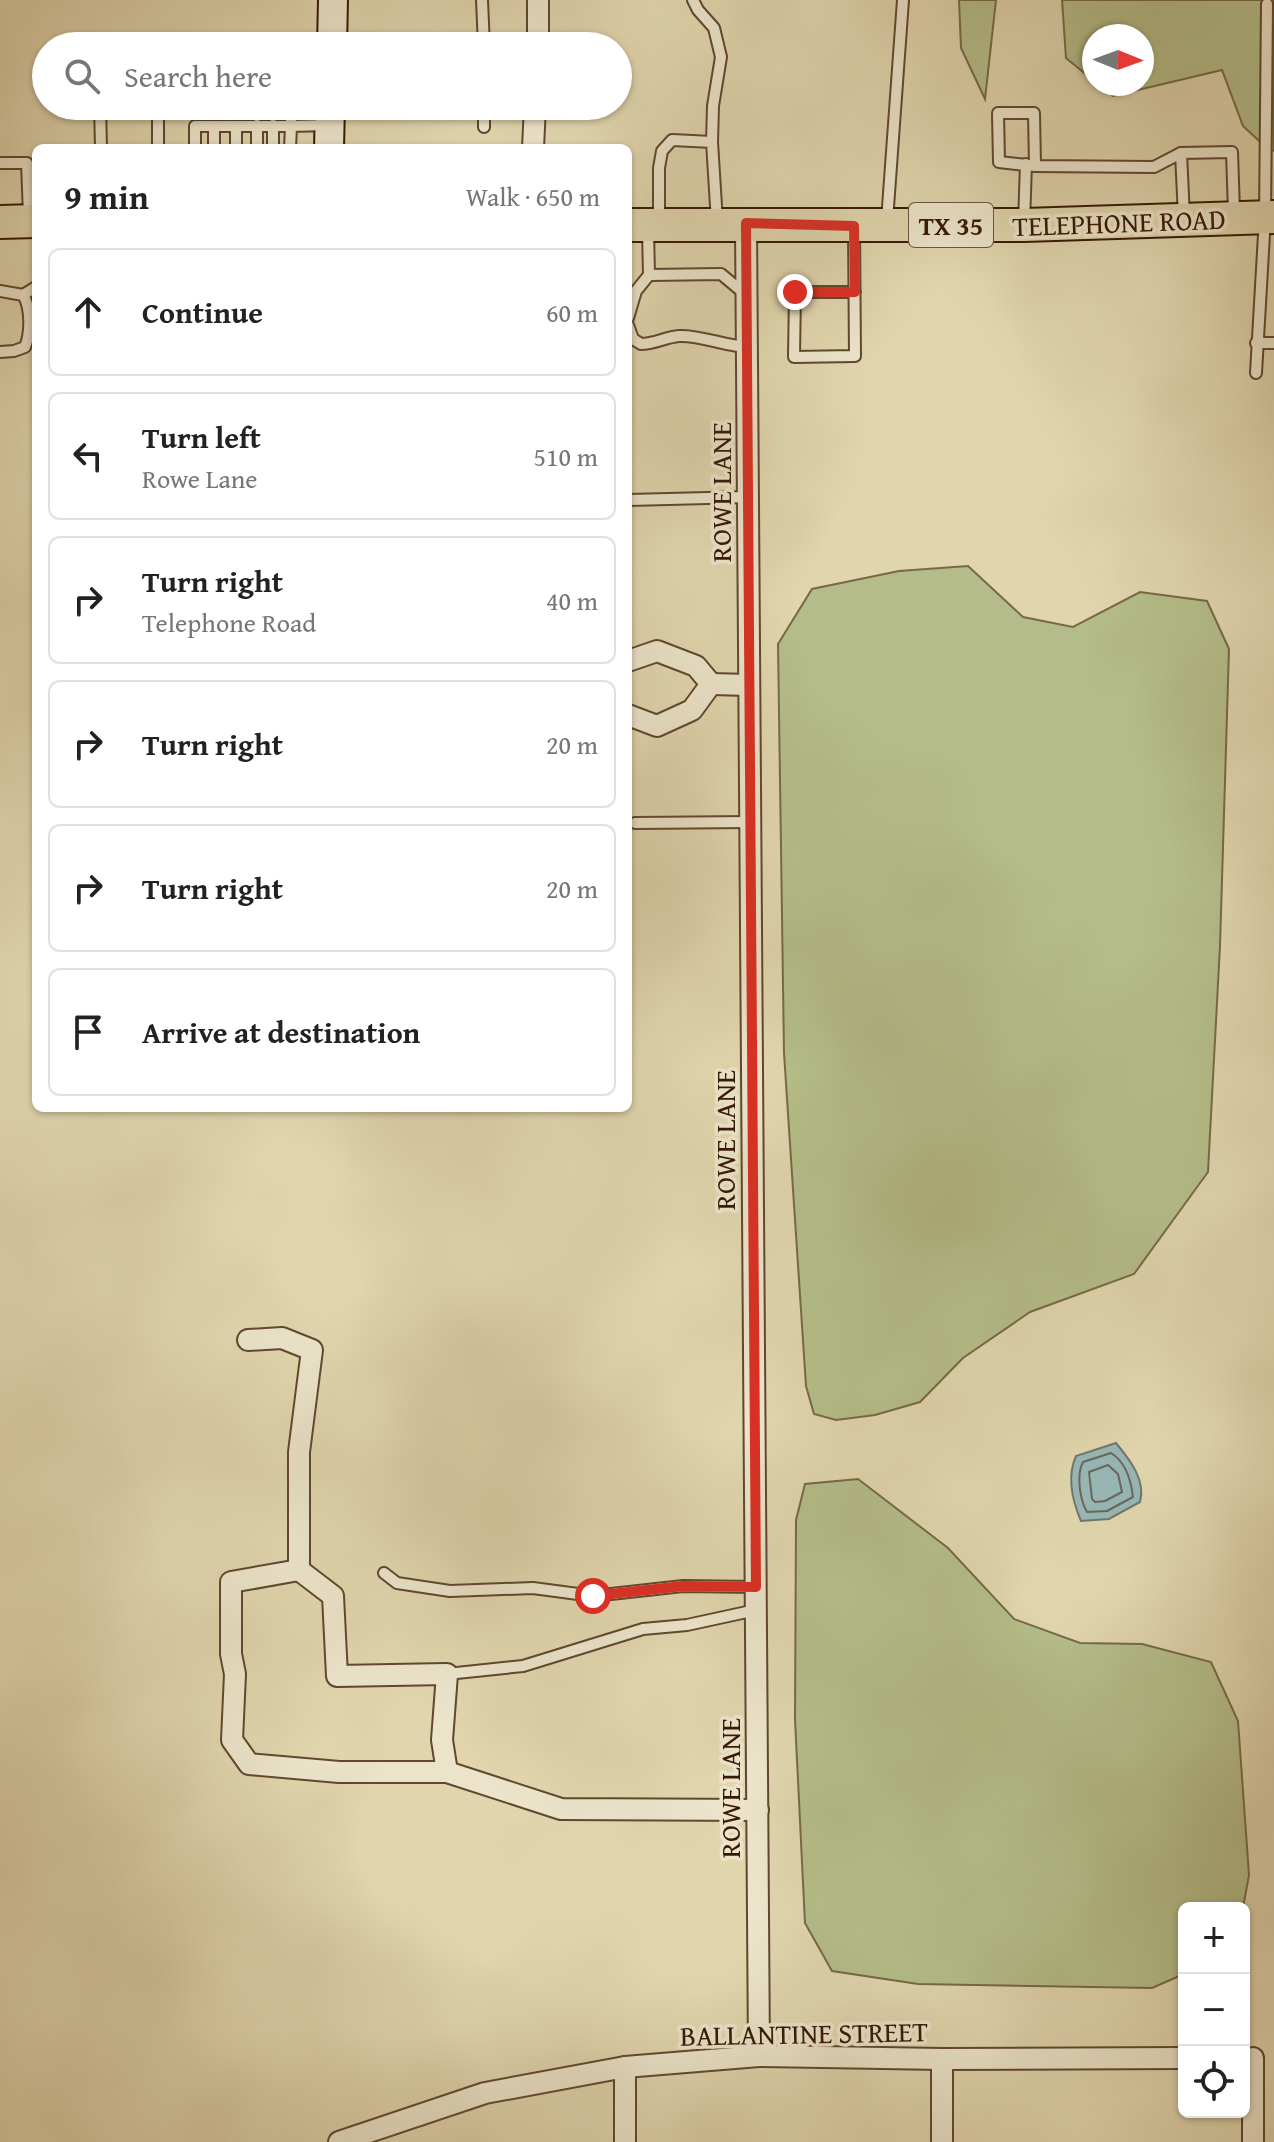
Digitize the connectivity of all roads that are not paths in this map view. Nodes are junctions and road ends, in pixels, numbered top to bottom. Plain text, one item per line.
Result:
1 (333, 0) edge
2 (482, 0) edge
3 (538, 0) edge
4 (693, 0) edge
5 (903, 0) edge
6 (1267, 4) dead end
7 (332, 32) edge
8 (483, 32) edge
9 (538, 32) edge
10 (100, 120) edge
11 (158, 120) edge
12 (291, 120) edge
13 (484, 120) edge
14 (534, 120) edge
15 (257, 125) junction
16 (273, 125) junction
17 (214, 126) junction
18 (236, 126) junction
19 (291, 126) junction
20 (330, 126) edge
21 (484, 127) dead end
22 (712, 142) junction
23 (101, 144) edge
24 (158, 144) edge
25 (195, 144) edge
26 (214, 144) edge
27 (236, 144) edge
28 (257, 144) edge
29 (273, 144) edge
30 (290, 144) edge
31 (533, 144) edge
32 (1181, 153) junction
33 (0, 163) edge
34 (1030, 165) junction
35 (1258, 218) edge
36 (1184, 220) junction
37 (22, 221) edge
38 (645, 224) edge
39 (731, 224) junction
40 (887, 225) junction
41 (1024, 225) junction
42 (854, 226) junction
43 (649, 275) junction
44 (32, 289) edge
45 (0, 291) edge
46 (1261, 291) junction
47 (855, 292) junction
48 (1274, 292) edge
49 (23, 295) junction
50 (747, 295) junction
51 (632, 304) edge
52 (632, 336) edge
53 (1256, 343) junction
54 (1274, 343) edge
55 (747, 347) junction
56 (0, 352) edge
57 (1256, 373) dead end
58 (748, 497) junction
59 (632, 500) edge
60 (632, 660) edge
61 (711, 684) junction
62 (749, 685) junction
63 (632, 717) edge
64 (750, 822) junction
65 (635, 823) dead end
66 (248, 1340) dead end
67 (299, 1570) junction
68 (384, 1573) dead end
69 (756, 1587) junction
70 (756, 1610) junction
71 (447, 1674) junction
72 (447, 1772) junction
73 (758, 1810) junction
74 (759, 2056) junction
75 (1178, 2058) edge
76 (1257, 2058) edge
77 (942, 2059) junction
78 (625, 2067) junction
79 (339, 2142) edge
80 (625, 2142) edge
81 (942, 2142) edge
82 (1253, 2142) edge

1 - 7 main road
2 - 8 lane
3 - 9 street
4 - 22 lane
5 - 40 lane
6 - 35 lane
10 - 23 lane
11 - 24 lane
12 - 19 lane
13 - 21 lane
14 - 31 street
15 - 16 lane
15 - 18 lane
15 - 28 lane
16 - 19 lane
16 - 29 lane
17 - 18 lane
17 - 25 lane
17 - 26 lane
18 - 27 lane
19 - 20 lane
19 - 30 lane
22 - 38 lane
22 - 39 lane
32 - 34 lane
32 - 35 lane
32 - 36 lane
33 - 37 lane
34 - 34 lane
34 - 41 lane
35 - 36 main road, TELEPHONE ROAD / TX 35
35 - 46 lane
36 - 41 main road, TELEPHONE ROAD / TX 35
38 - 39 main road, TELEPHONE ROAD / TX 35
38 - 43 lane
39 - 42 main road, TELEPHONE ROAD / TX 35
39 - 50 street, ROWE LANE
40 - 41 main road, TELEPHONE ROAD / TX 35
40 - 42 main road, TELEPHONE ROAD / TX 35
42 - 47 lane
43 - 50 lane
43 - 51 lane
44 - 49 lane
45 - 49 lane
46 - 48 lane
46 - 53 lane
47 - 47 lane
49 - 56 lane
50 - 55 street, ROWE LANE
52 - 55 lane
53 - 54 lane
53 - 57 lane
55 - 58 street, ROWE LANE
58 - 59 lane
58 - 62 street, ROWE LANE
60 - 61 street
61 - 62 street
61 - 63 street
62 - 64 street, ROWE LANE
64 - 65 lane
64 - 69 street, ROWE LANE
66 - 67 street
67 - 71 street
67 - 72 street
68 - 69 lane
69 - 70 street, ROWE LANE
70 - 71 lane
70 - 73 street, ROWE LANE
71 - 72 street
72 - 73 street
73 - 74 street, ROWE LANE
74 - 77 street, BALLANTINE STREET
74 - 78 street, BALLANTINE STREET
75 - 77 street, BALLANTINE STREET
76 - 82 street
77 - 81 street
78 - 79 street, BALLANTINE STREET
78 - 80 street

